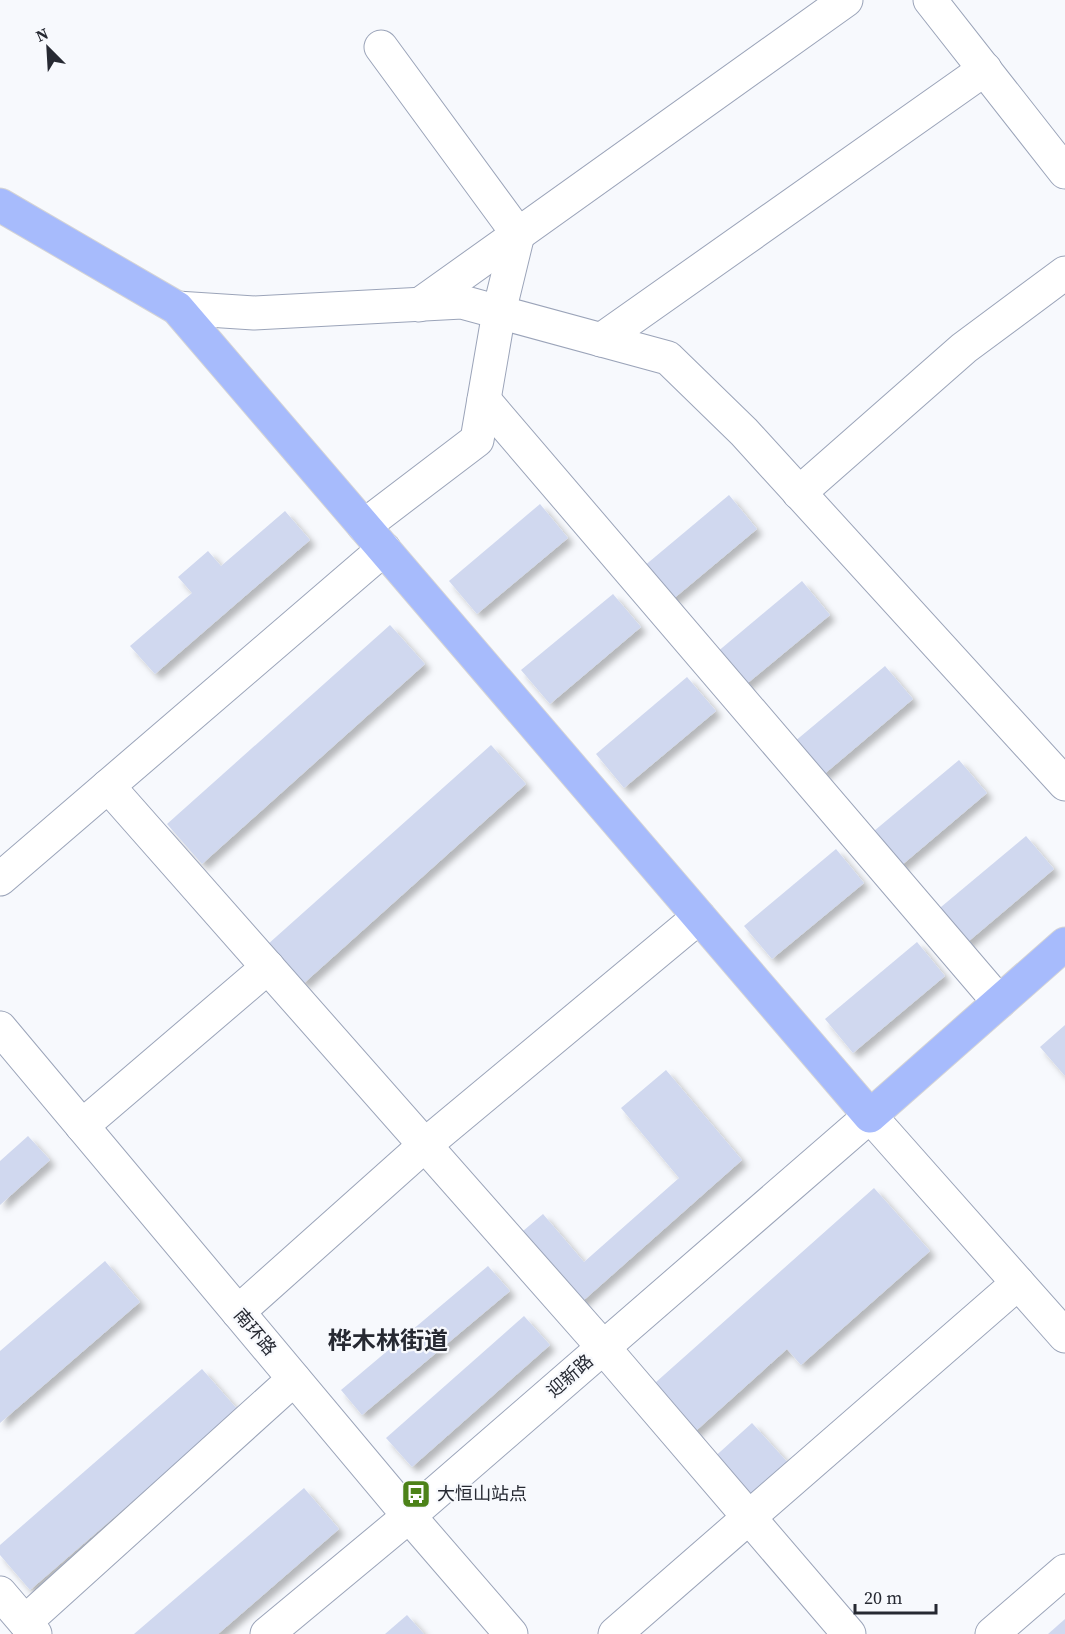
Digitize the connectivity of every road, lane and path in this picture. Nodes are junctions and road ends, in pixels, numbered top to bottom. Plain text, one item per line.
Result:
1 (846, 0) edge
2 (930, 0) edge
3 (381, 47) dead end
4 (984, 69) junction
5 (1065, 172) edge
6 (0, 205) edge
7 (518, 234) junction
8 (1065, 273) edge
9 (419, 305) junction
10 (177, 308) junction
11 (499, 312) junction
12 (601, 340) junction
13 (484, 400) junction
14 (799, 492) junction
15 (374, 537) junction
16 (1065, 784) edge
17 (108, 786) junction
18 (0, 879) edge
19 (699, 917) junction
20 (1065, 944) edge
21 (268, 968) junction
22 (999, 1002) junction
23 (0, 1028) edge
24 (870, 1116) junction
25 (82, 1126) junction
26 (425, 1145) junction
27 (1018, 1283) junction
28 (238, 1312) junction
29 (1065, 1336) edge
30 (603, 1347) junction
31 (294, 1379) junction
32 (409, 1516) junction
33 (749, 1517) junction
34 (1065, 1571) edge
35 (0, 1593) edge
36 (30, 1628) edge
37 (267, 1634) edge
38 (511, 1634) edge
39 (615, 1634) edge
40 (849, 1634) edge
41 (992, 1634) edge

1 - 7 street
2 - 4 street
3 - 7 street
4 - 5 street
4 - 12 street
6 - 10 main road
7 - 9 street
7 - 11 street
8 - 14 street
9 - 10 street
9 - 11 street
10 - 15 main road
11 - 12 street
11 - 13 street
12 - 14 street
13 - 15 street
13 - 22 street
14 - 16 street
15 - 17 street
15 - 19 main road
17 - 18 street
17 - 21 street
19 - 24 main road
19 - 26 street
20 - 22 main road
21 - 25 street
21 - 26 street
22 - 24 main road
23 - 25 street, 南环路
24 - 27 street
24 - 30 street, 迎新路
25 - 28 street, 南环路
26 - 28 street
26 - 30 street
27 - 29 street
27 - 33 street
28 - 31 street, 南环路
30 - 32 street, 迎新路
30 - 33 street
31 - 32 street, 南环路
31 - 36 street
32 - 37 street, 迎新路
32 - 38 street, 南环路
33 - 39 street
33 - 40 street
34 - 41 street
35 - 36 street

